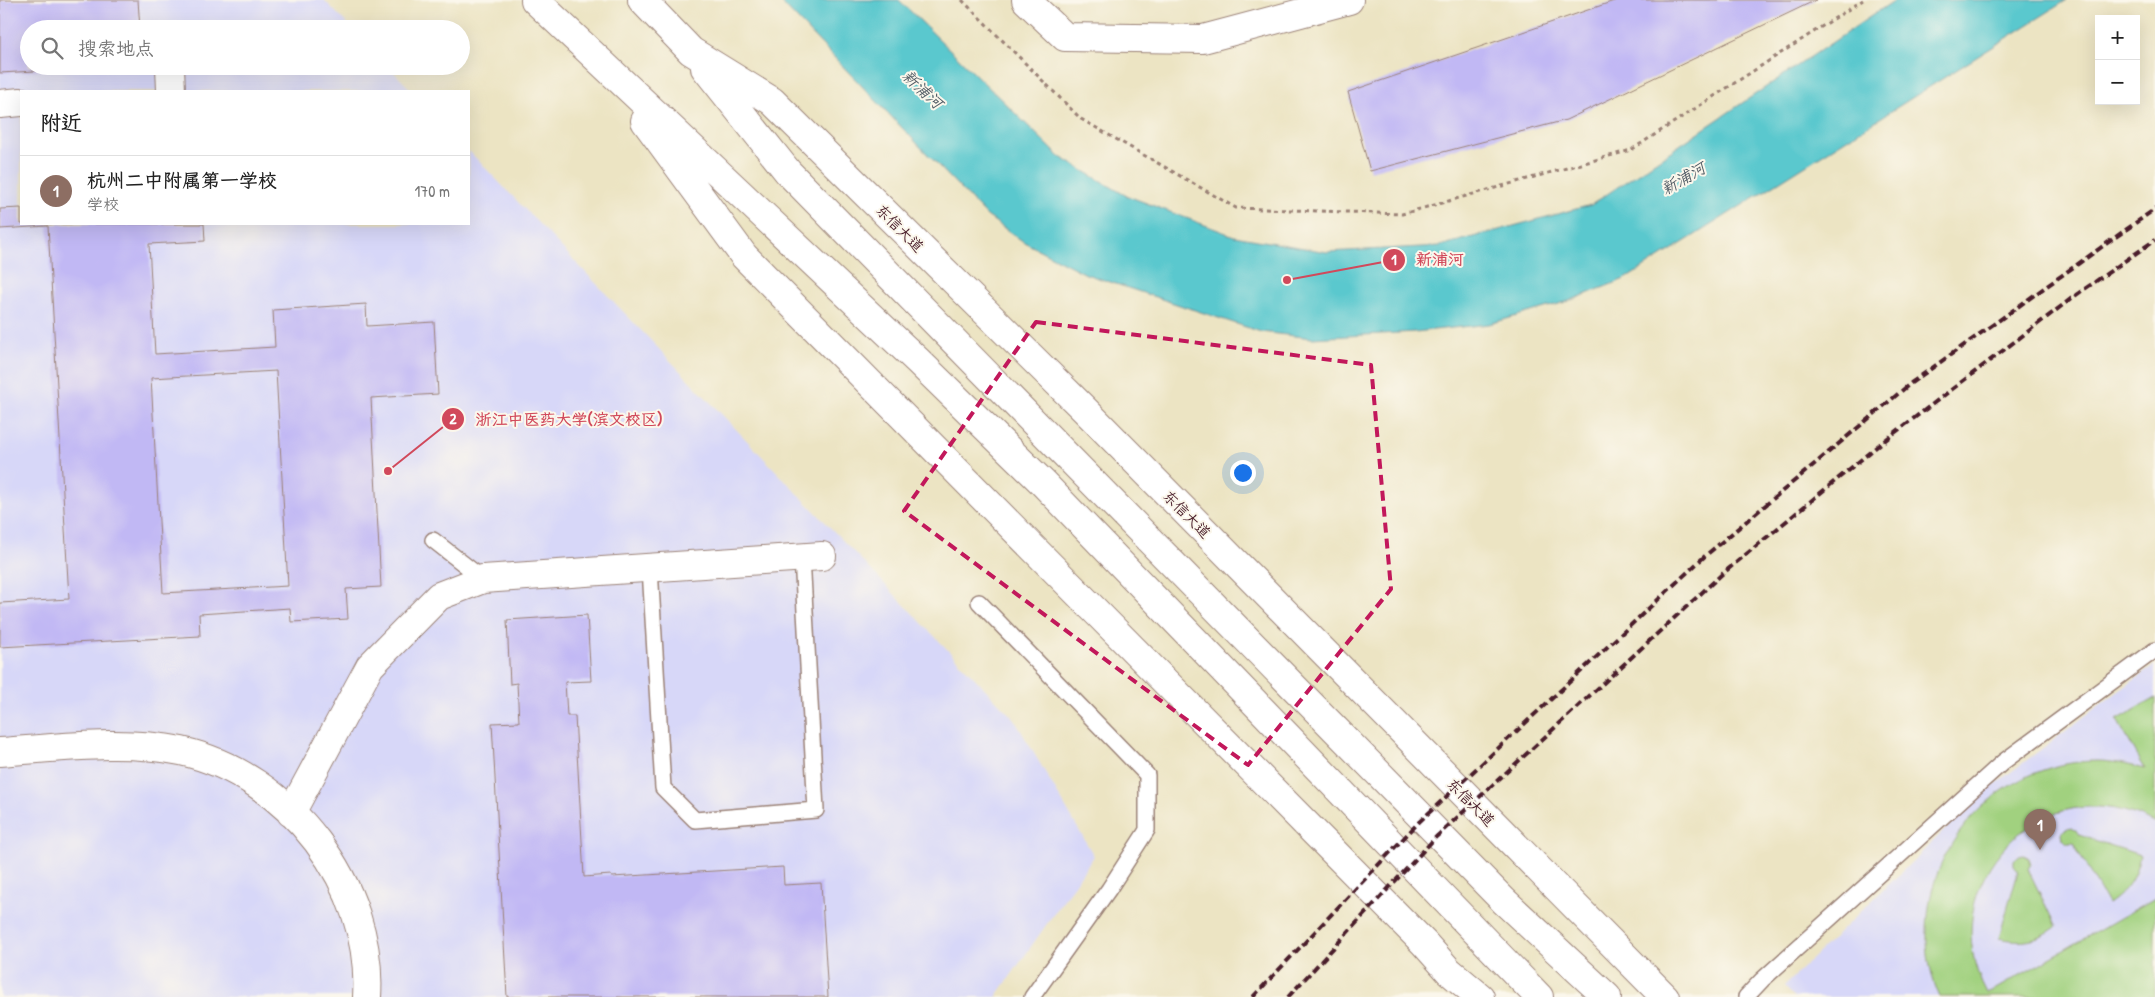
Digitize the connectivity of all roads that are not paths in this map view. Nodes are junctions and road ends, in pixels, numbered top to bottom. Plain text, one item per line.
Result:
1 (535, 0) edge
2 (642, 0) edge
3 (1026, 0) edge
4 (1349, 0) edge
5 (691, 51) junction
6 (604, 65) junction
7 (170, 75) edge
8 (171, 90) edge
9 (20, 102) edge
10 (0, 104) edge
11 (433, 540) dead end
12 (812, 556) joint
13 (650, 568) junction
14 (483, 579) junction
15 (979, 602) dead end
16 (2155, 650) edge
17 (0, 752) edge
18 (291, 813) junction
19 (367, 997) edge
20 (1032, 997) edge
21 (1480, 997) edge
22 (1539, 997) edge
23 (1607, 997) edge
24 (1665, 997) edge
25 (1746, 997) edge

1 - 6 main road
2 - 5 main road, 东信大道
3 - 4 main road
5 - 23 main road, 东信大道
5 - 24 main road, 东信大道
6 - 21 main road
6 - 22 main road
7 - 8 main road
9 - 10 main road
11 - 14 lane
12 - 13 main road
12 - 13 lane
13 - 14 main road
14 - 18 main road
15 - 20 lane
16 - 25 lane
17 - 18 main road
18 - 19 main road

